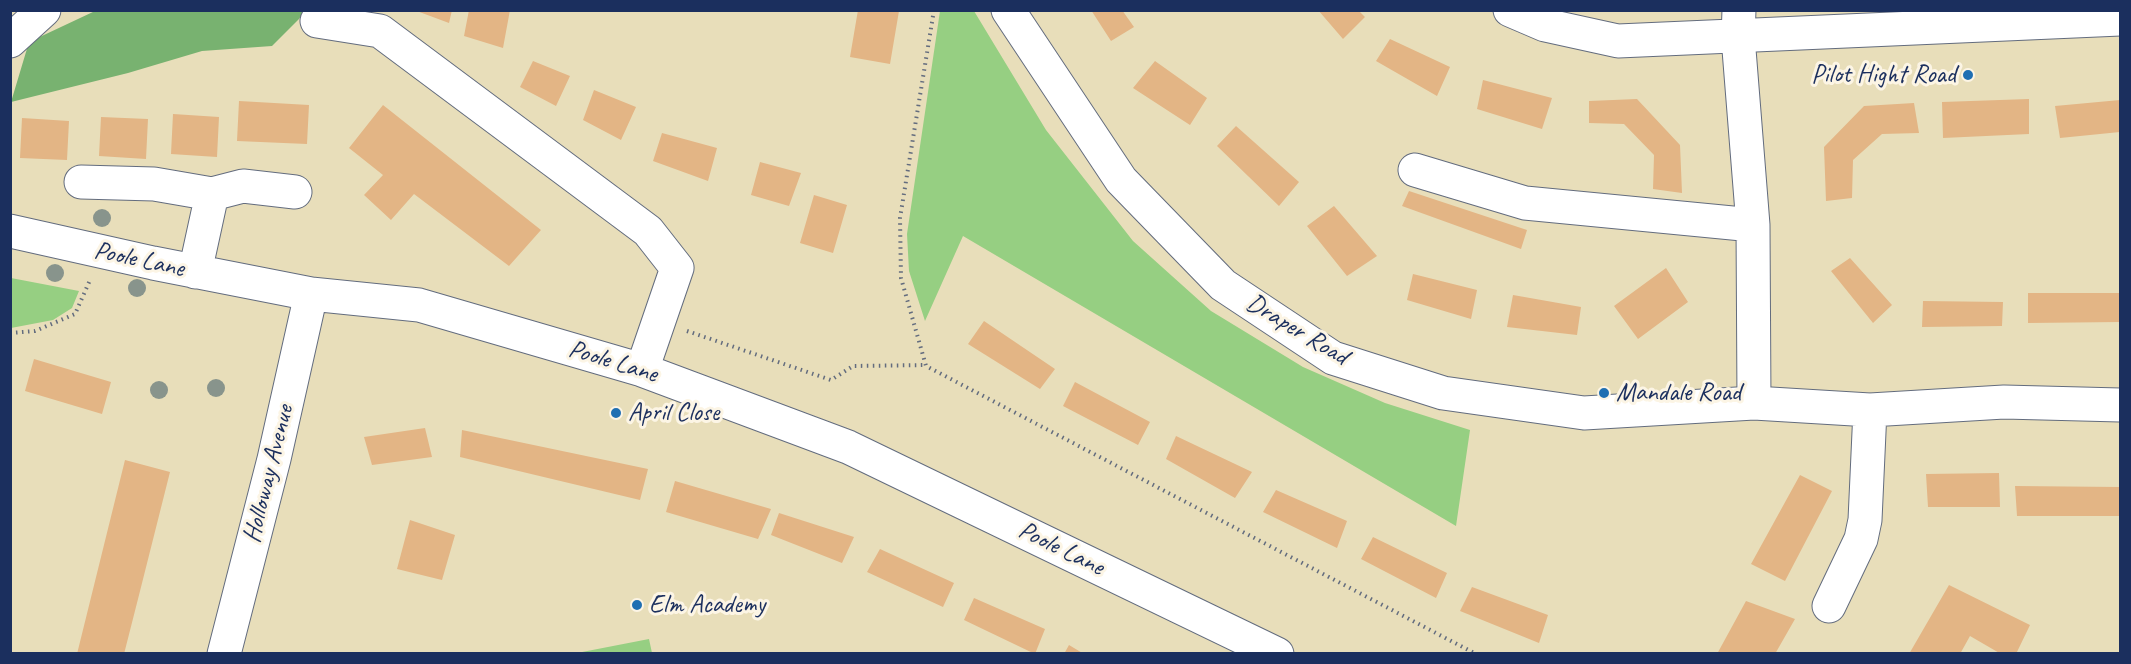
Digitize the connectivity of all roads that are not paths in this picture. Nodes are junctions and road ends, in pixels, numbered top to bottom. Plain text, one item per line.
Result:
1 (44, 10) edge
2 (1008, 10) edge
3 (1510, 10) edge
4 (2121, 19) edge
5 (316, 21) dead end
6 (1738, 24) edge
7 (10, 41) edge
8 (1415, 170) dead end
9 (81, 182) dead end
10 (295, 192) dead end
11 (212, 194) junction
12 (1753, 225) junction
13 (10, 231) edge
14 (195, 272) junction
15 (311, 294) junction
16 (642, 370) junction
17 (1754, 403) junction
18 (2121, 405) edge
19 (1870, 410) junction
20 (1829, 606) dead end
21 (224, 654) edge
22 (1277, 654) edge

1 - 7 street
2 - 17 street, Draper Road
3 - 6 street
4 - 6 street
5 - 16 street
6 - 12 street
8 - 12 street
9 - 11 street
10 - 11 street
11 - 14 street
12 - 17 street
13 - 14 street, Poole Lane
14 - 15 street, Poole Lane
15 - 16 street, Poole Lane
15 - 21 street, Holloway Avenue
16 - 22 street, Poole Lane
17 - 19 street
18 - 19 street
19 - 20 street

